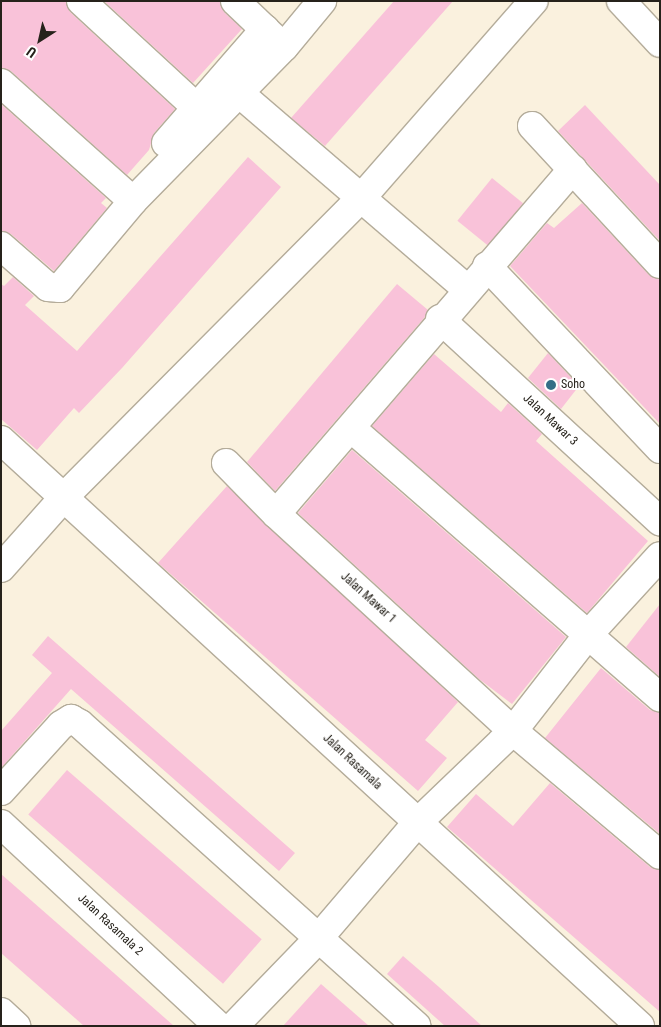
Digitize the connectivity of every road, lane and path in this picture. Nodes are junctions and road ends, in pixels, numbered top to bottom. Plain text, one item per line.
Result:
1 (80, 1) edge
2 (235, 1) edge
3 (322, 1) edge
4 (534, 1) edge
5 (621, 1) edge
6 (274, 38) junction
7 (660, 44) edge
8 (1, 83) edge
9 (239, 93) junction
10 (197, 108) junction
11 (532, 126) dead end
12 (573, 169) junction
13 (363, 196) junction
14 (128, 197) junction
15 (1, 246) edge
16 (660, 264) edge
17 (487, 266) junction
18 (467, 289) junction
19 (440, 319) junction
20 (351, 428) junction
21 (1, 440) edge
22 (660, 449) edge
23 (226, 462) dead end
24 (65, 496) junction
25 (276, 514) junction
26 (660, 521) edge
27 (660, 556) edge
28 (1, 568) edge
29 (587, 636) junction
30 (660, 698) edge
31 (513, 731) junction
32 (1, 791) edge
33 (417, 823) junction
34 (1, 824) edge
35 (660, 855) edge
36 (317, 940) junction
37 (1, 1012) edge
38 (16, 1026) edge
39 (218, 1026) edge
40 (234, 1026) edge
41 (416, 1026) edge
42 (640, 1026) edge

1 - 10 street
2 - 6 street
3 - 6 street
4 - 13 street
5 - 7 street
6 - 9 street
6 - 10 street
8 - 14 street
9 - 13 street
9 - 14 street
10 - 14 street
11 - 12 street
12 - 16 street
12 - 17 street
13 - 18 street
13 - 24 street
14 - 15 street
17 - 18 street
17 - 22 street
18 - 19 street
19 - 20 street
19 - 26 street, Jalan Mawar 3
20 - 25 street
20 - 29 street
21 - 24 street, Jalan Rasamala
23 - 25 street, Jalan Mawar 1
24 - 28 street
24 - 33 street, Jalan Rasamala
25 - 31 street, Jalan Mawar 1
27 - 29 street
29 - 30 street
29 - 31 street
31 - 33 street
31 - 35 street, Jalan Mawar 1
32 - 36 street
33 - 36 street
33 - 42 street, Jalan Rasamala
34 - 39 street, Jalan Rasamala 2
36 - 40 street
36 - 41 street
37 - 38 street

